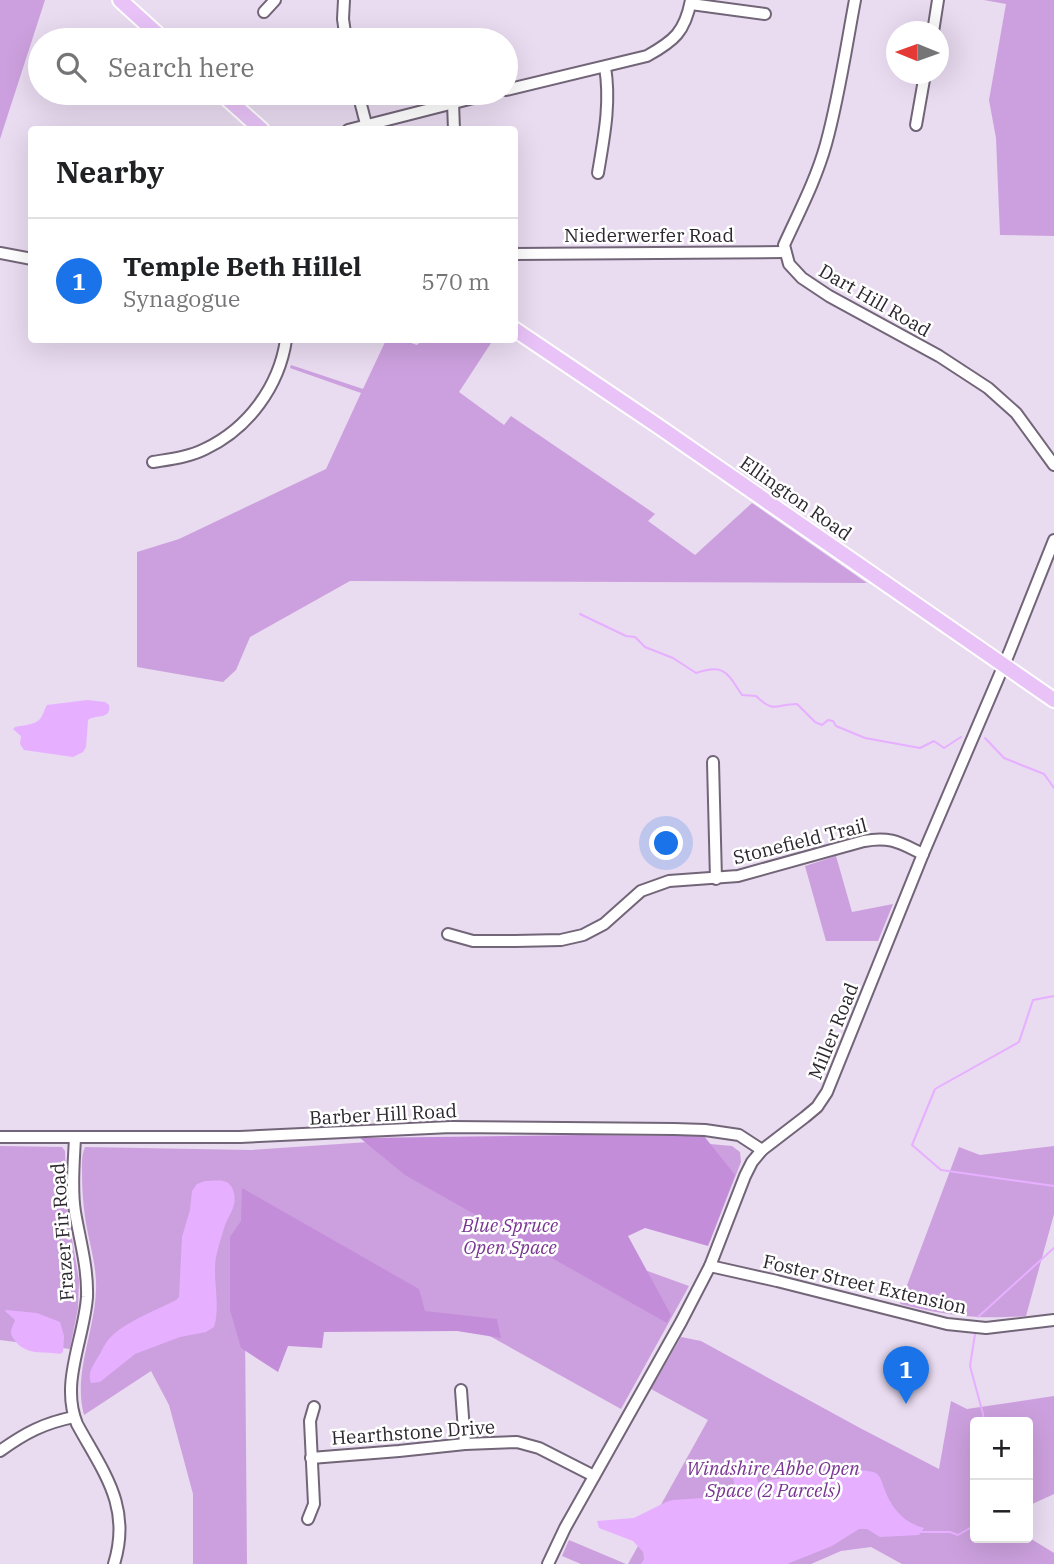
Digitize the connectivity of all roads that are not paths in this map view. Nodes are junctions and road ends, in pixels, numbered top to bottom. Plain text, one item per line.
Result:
1 (120, 0) edge
2 (275, 0) edge
3 (345, 0) edge
4 (855, 0) edge
5 (938, 0) edge
6 (691, 2) edge
7 (264, 12) dead end
8 (765, 14) dead end
9 (935, 21) edge
10 (151, 28) edge
11 (344, 28) edge
12 (605, 67) junction
13 (923, 84) edge
14 (518, 87) edge
15 (234, 105) edge
16 (361, 105) edge
17 (441, 105) edge
18 (453, 105) edge
19 (366, 124) junction
20 (916, 125) dead end
21 (258, 126) edge
22 (360, 126) edge
23 (454, 126) edge
24 (598, 173) dead end
25 (785, 252) junction
26 (0, 253) edge
27 (518, 254) edge
28 (28, 258) edge
29 (518, 332) edge
30 (285, 343) edge
31 (153, 462) dead end
32 (1054, 465) edge
33 (1054, 540) edge
34 (1004, 665) junction
35 (1054, 700) edge
36 (713, 762) dead end
37 (923, 854) junction
38 (716, 879) junction
39 (448, 934) dead end
40 (0, 1137) edge
41 (75, 1138) junction
42 (762, 1150) junction
43 (710, 1266) junction
44 (1054, 1320) edge
45 (461, 1390) dead end
46 (314, 1406) dead end
47 (74, 1417) junction
48 (466, 1444) junction
49 (0, 1451) edge
50 (312, 1458) junction
51 (594, 1476) junction
52 (308, 1519) dead end
53 (114, 1564) edge
54 (548, 1564) edge

1 - 10 main road
2 - 7 street
3 - 11 street
4 - 25 street
5 - 9 street
6 - 8 street
6 - 12 street
12 - 14 street
12 - 24 street
13 - 20 street
15 - 21 main road
16 - 19 street
17 - 19 street
18 - 23 street
19 - 22 street
25 - 27 street, Niederwerfer Road
25 - 32 street, Dart Hill Road
26 - 28 street
29 - 34 main road, Ellington Road
30 - 31 street
33 - 34 street
34 - 35 main road, Ellington Road
34 - 37 street, Miller Road
36 - 38 street
37 - 38 street, Stonefield Trail
37 - 42 street, Miller Road
38 - 39 street, Stonefield Trail
40 - 41 street, Barber Hill Road
41 - 42 street, Barber Hill Road
41 - 47 street, Frazer Fir Road
42 - 43 street, Miller Road
43 - 44 street, Foster Street Extension
43 - 51 street, Miller Road
45 - 48 street
46 - 50 street
47 - 49 street
47 - 53 street, Frazer Fir Road
48 - 50 street, Hearthstone Drive
48 - 51 street, Hearthstone Drive
50 - 52 street
51 - 54 street, Miller Road

